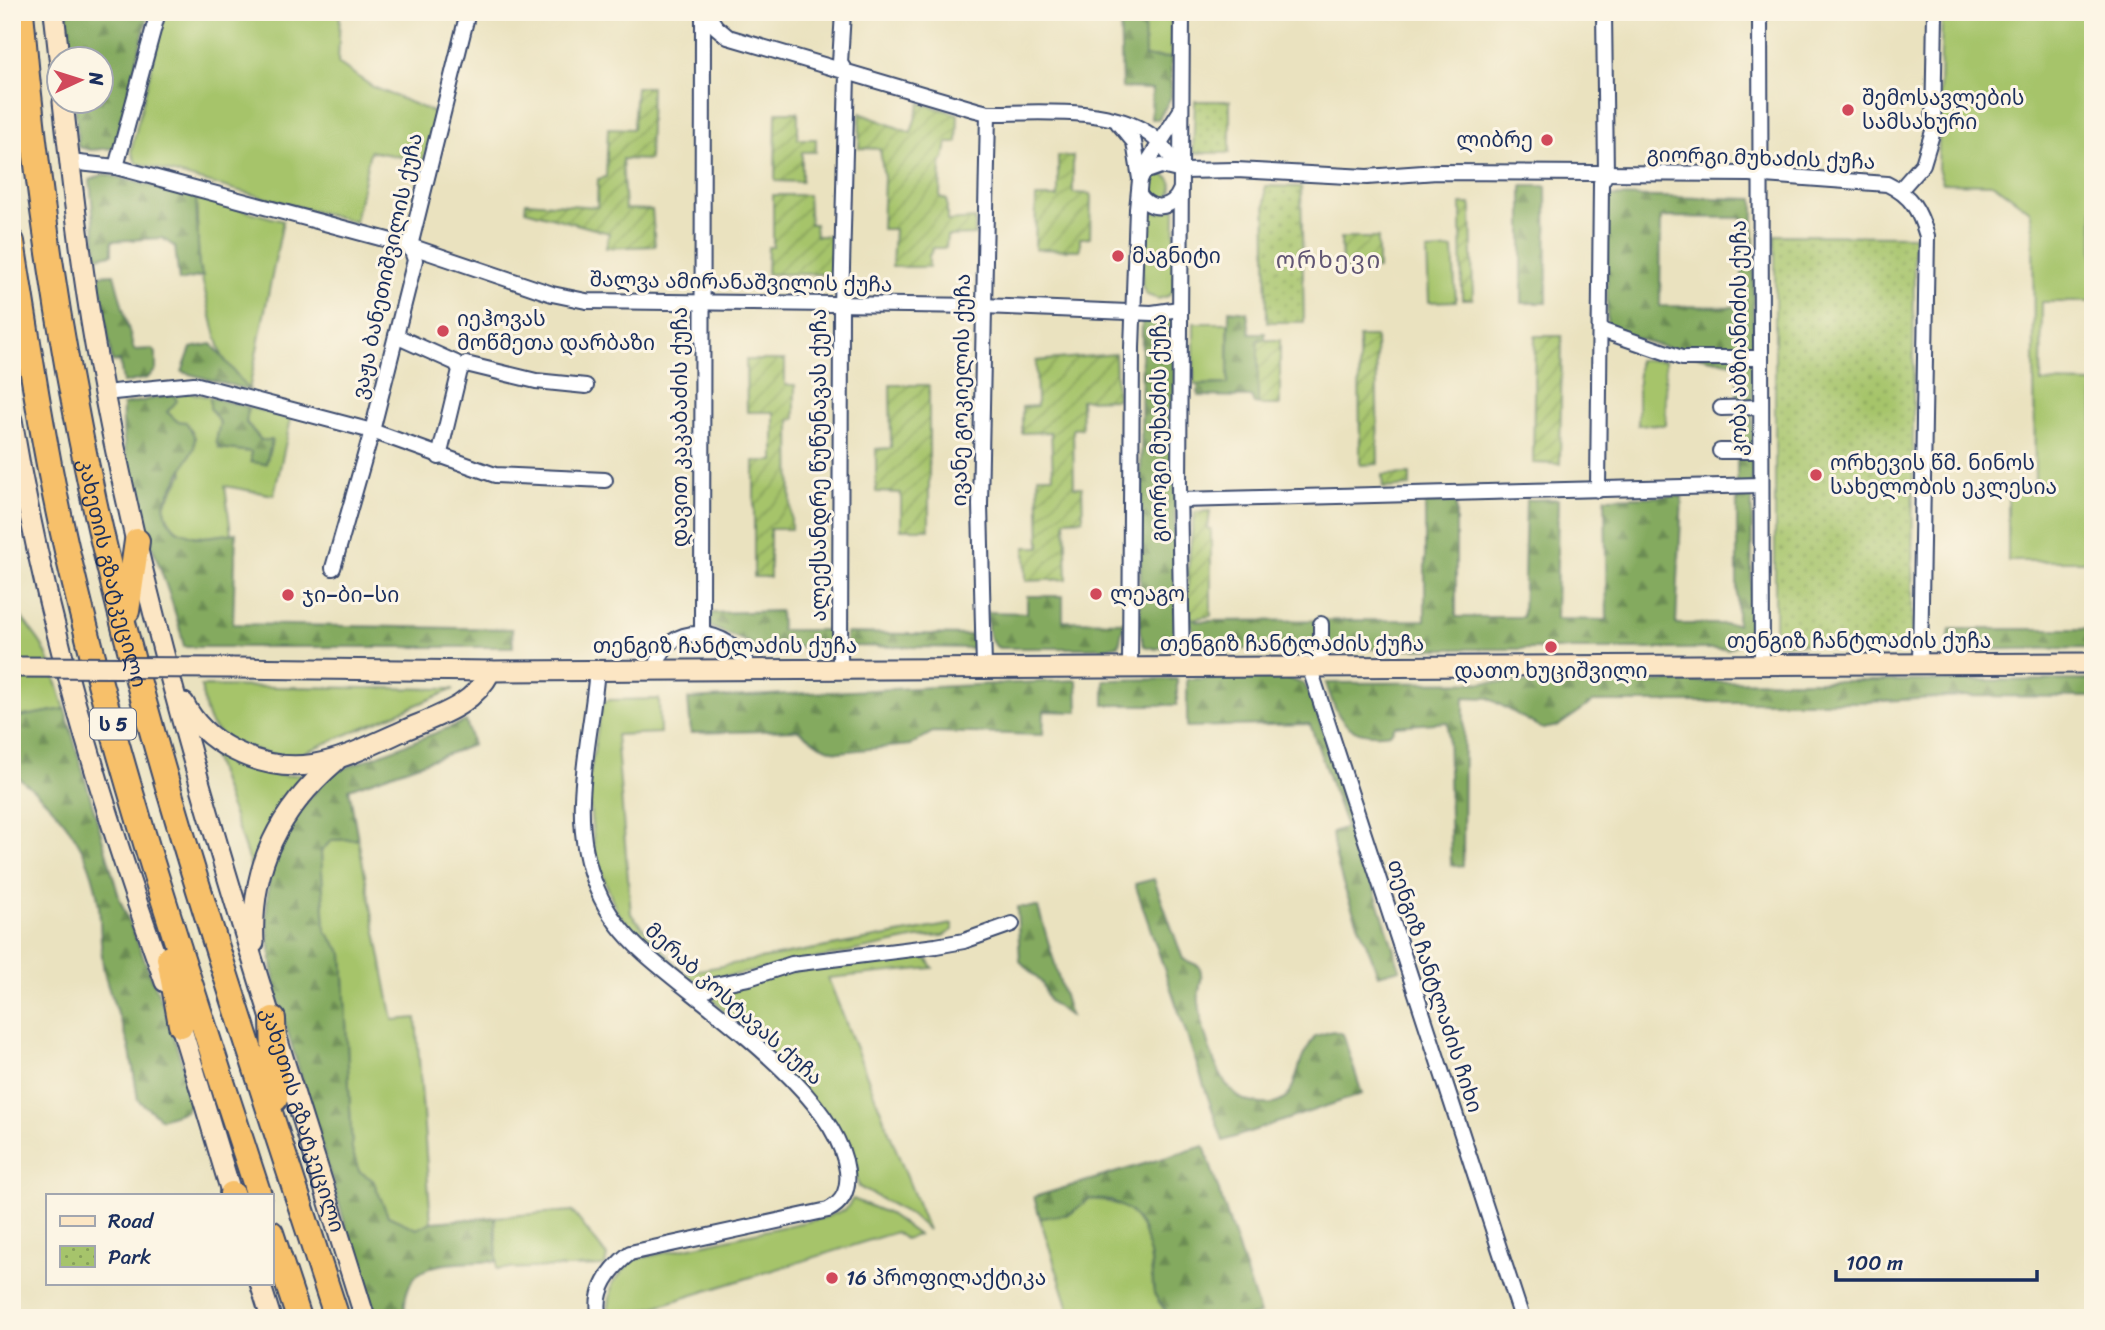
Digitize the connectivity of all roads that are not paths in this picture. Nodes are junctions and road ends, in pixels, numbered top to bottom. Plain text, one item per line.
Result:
1 (22, 12) edge
2 (54, 12) edge
3 (158, 12) edge
4 (468, 12) edge
5 (704, 12) edge
6 (843, 12) edge
7 (1182, 12) edge
8 (1604, 12) edge
9 (1760, 12) edge
10 (1935, 12) edge
11 (58, 46) edge
12 (847, 74) junction
13 (1182, 109) junction
14 (988, 113) junction
15 (65, 116) edge
16 (1117, 122) junction
17 (1159, 143) junction
18 (70, 162) junction
19 (116, 167) junction
20 (1182, 171) junction
21 (1606, 174) junction
22 (1759, 174) junction
23 (1141, 182) junction
24 (1181, 190) junction
25 (1899, 190) junction
26 (12, 242) edge
27 (410, 246) junction
28 (701, 305) junction
29 (841, 306) junction
30 (983, 306) junction
31 (1179, 309) junction
32 (1134, 312) junction
33 (1601, 330) junction
34 (396, 336) junction
35 (1760, 358) junction
36 (460, 370) junction
37 (586, 386) dead end
38 (104, 393) junction
39 (1760, 407) junction
40 (1720, 408) dead end
41 (12, 420) edge
42 (372, 431) junction
43 (1720, 451) dead end
44 (1760, 451) junction
45 (439, 457) junction
46 (605, 480) dead end
47 (1760, 485) junction
48 (1598, 491) junction
49 (1180, 500) junction
50 (136, 541) junction
51 (333, 568) dead end
52 (1321, 624) dead end
53 (125, 626) junction
54 (702, 632) junction
55 (1920, 663) junction
56 (2093, 663) edge
57 (1762, 664) junction
58 (1315, 666) junction
59 (12, 667) edge
60 (1130, 667) junction
61 (1182, 667) junction
62 (748, 668) junction
63 (840, 668) junction
64 (984, 668) junction
65 (597, 669) junction
66 (656, 669) junction
67 (491, 671) junction
68 (172, 678) junction
69 (337, 761) junction
70 (150, 854) junction
71 (1012, 924) dead end
72 (258, 974) junction
73 (697, 996) junction
74 (273, 1019) junction
75 (181, 1025) junction
76 (275, 1125) junction
77 (232, 1194) edge
78 (259, 1194) edge
79 (273, 1239) edge
80 (273, 1268) edge
81 (260, 1284) edge
82 (297, 1313) edge
83 (271, 1318) edge
84 (337, 1318) edge
85 (365, 1318) edge
86 (600, 1318) edge
87 (1522, 1318) edge

1 - 53 highway, კახეთის გზატკეცილი / ს 5
2 - 11 street
3 - 19 street
4 - 27 street, ვაჟა ბანეთიშვილის ქუჩა
5 - 12 street
5 - 28 street, დავით კაკაბაძის ქუჩა
6 - 12 street, ალექსანდრე წუწუნავას ქუჩა
7 - 13 street, გიორგი მუხაძის ქუჩა
8 - 21 street
9 - 22 street, კობა აბზიანიძის ქუჩა
10 - 25 street
12 - 14 street
12 - 29 street, ალექსანდრე წუწუნავას ქუჩა
13 - 17 street
13 - 20 street, გიორგი მუხაძის ქუჩა
14 - 16 street
14 - 30 street, ივანე გოკიელის ქუჩა
15 - 18 street, კახეთის გზატკეცილი
16 - 17 street
16 - 23 street
17 - 20 street
17 - 23 street
18 - 19 street, შალვა ამირანაშვილის ქუჩა
18 - 38 street, კახეთის გზატკეცილი
19 - 27 street, შალვა ამირანაშვილის ქუჩა
20 - 21 street, გიორგი მუხაძის ქუჩა
20 - 23 street, გიორგი მუხაძის ქუჩა
20 - 24 street, გიორგი მუხაძის ქუჩა
21 - 22 street, გიორგი მუხაძის ქუჩა
21 - 33 street
22 - 25 street, გიორგი მუხაძის ქუჩა
22 - 35 street, კობა აბზიანიძის ქუჩა
23 - 24 street
23 - 32 street, გიორგი მუხაძის ქუჩა
24 - 31 street, გიორგი მუხაძის ქუჩა
25 - 55 street, გიორგი მუხაძის ქუჩა
26 - 70 highway, კახეთის გზატკეცილი / ს 5
27 - 28 street, შალვა ამირანაშვილის ქუჩა
27 - 34 street, ვაჟა ბანეთიშვილის ქუჩა
28 - 29 street, შალვა ამირანაშვილის ქუჩა
28 - 54 street, დავით კაკაბაძის ქუჩა
29 - 30 street, შალვა ამირანაშვილის ქუჩა
29 - 63 street, ალექსანდრე წუწუნავას ქუჩა
30 - 32 street, შალვა ამირანაშვილის ქუჩა
30 - 64 street, ივანე გოკიელის ქუჩა
31 - 32 street, შალვა ამირანაშვილის ქუჩა
31 - 49 street, გიორგი მუხაძის ქუჩა
32 - 60 street, გიორგი მუხაძის ქუჩა
33 - 35 street
33 - 48 street
34 - 36 street
34 - 42 street, ვაჟა ბანეთიშვილის ქუჩა
35 - 39 street, კობა აბზიანიძის ქუჩა
36 - 37 street
36 - 45 street
38 - 42 street
38 - 50 street, კახეთის გზატკეცილი
39 - 40 street
39 - 44 street, კობა აბზიანიძის ქუჩა
41 - 75 street
42 - 45 street
42 - 51 street, ვაჟა ბანეთიშვილის ქუჩა
43 - 44 street
44 - 47 street, კობა აბზიანიძის ქუჩა
45 - 46 street
47 - 48 street
47 - 57 street, კობა აბზიანიძის ქუჩა
48 - 49 street
49 - 61 street, გიორგი მუხაძის ქუჩა
50 - 53 highway
50 - 68 street, კახეთის გზატკეცილი
52 - 58 street, თენგიზ ჩანტლაძის ჩიხი
53 - 76 highway, კახეთის გზატკეცილი / ს 5
54 - 62 street
54 - 66 street
55 - 56 street, თენგიზ ჩანტლაძის ქუჩა
55 - 57 street, თენგიზ ჩანტლაძის ქუჩა
57 - 58 street, თენგიზ ჩანტლაძის ქუჩა
58 - 61 street, თენგიზ ჩანტლაძის ქუჩა
58 - 87 street, თენგიზ ჩანტლაძის ჩიხი
59 - 67 street, თენგიზ ჩანტლაძის ქუჩა, bridge
60 - 61 street, თენგიზ ჩანტლაძის ქუჩა
60 - 64 street, თენგიზ ჩანტლაძის ქუჩა
62 - 63 street, თენგიზ ჩანტლაძის ქუჩა
62 - 66 street, თენგიზ ჩანტლაძის ქუჩა
63 - 64 street, თენგიზ ჩანტლაძის ქუჩა
65 - 66 street, თენგიზ ჩანტლაძის ქუჩა
65 - 67 street, თენგიზ ჩანტლაძის ქუჩა
65 - 73 street, მერაბ კოსტავას ქუჩა
67 - 69 street
68 - 69 street
68 - 72 street, კახეთის გზატკეცილი
69 - 72 street
70 - 75 highway
70 - 78 highway, კახეთის გზატკეცილი / ს 5
71 - 73 street
72 - 74 street, კახეთის გზატკეცილი
73 - 86 street, მერაბ კოსტავას ქუჩა
74 - 76 highway
74 - 85 street, კახეთის გზატკეცილი
75 - 77 street
76 - 84 highway, კახეთის გზატკეცილი / ს 5
79 - 82 highway
80 - 82 highway
81 - 83 street

